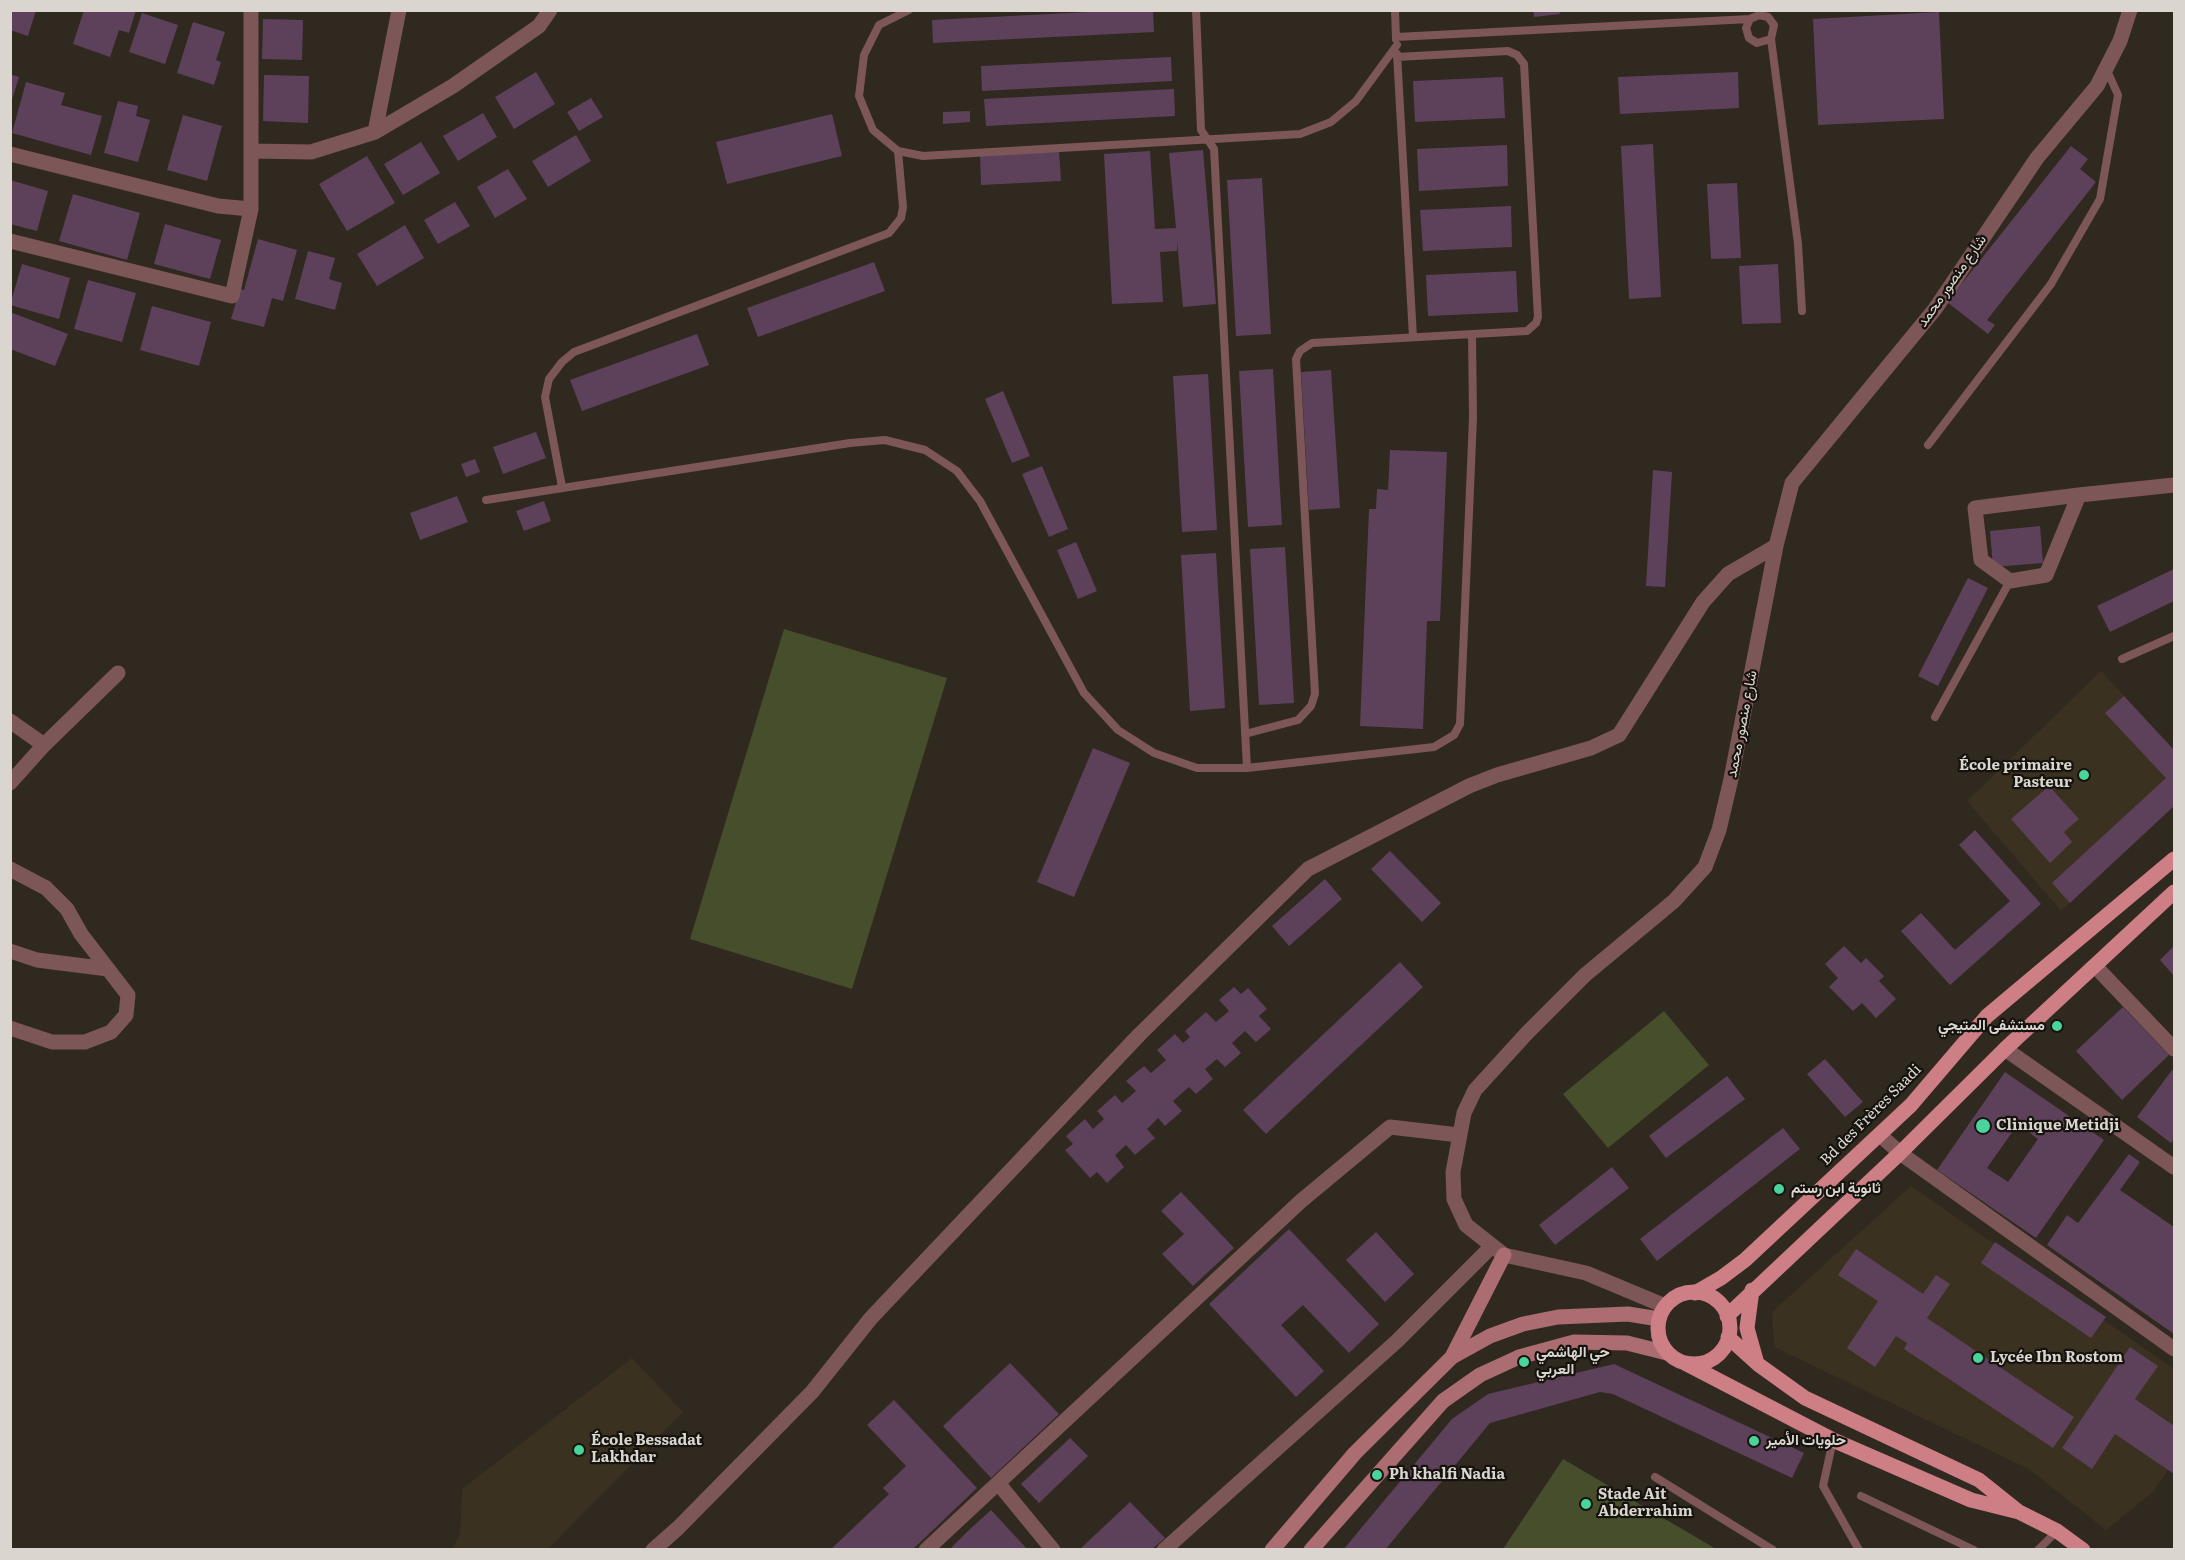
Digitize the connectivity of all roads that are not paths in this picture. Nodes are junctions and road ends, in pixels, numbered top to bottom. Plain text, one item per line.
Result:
1 (251, 10) edge
2 (399, 10) edge
3 (550, 10) edge
4 (909, 10) edge
5 (1196, 10) edge
6 (1395, 10) edge
7 (2130, 10) edge
8 (1750, 19) junction
9 (1771, 39) junction
10 (1396, 41) junction
11 (1397, 57) junction
12 (2106, 68) junction
13 (375, 132) junction
14 (1206, 138) junction
15 (252, 151) junction
16 (898, 151) junction
17 (10, 154) edge
18 (251, 208) junction
19 (10, 241) edge
20 (1802, 311) dead end
21 (1472, 334) junction
22 (1413, 337) junction
23 (1928, 445) dead end
24 (2175, 485) edge
25 (561, 487) junction
26 (2079, 495) junction
27 (486, 500) dead end
28 (1776, 546) junction
29 (2010, 580) junction
30 (2175, 636) edge
31 (2122, 659) dead end
32 (118, 673) dead end
33 (1935, 717) dead end
34 (10, 721) edge
35 (1245, 734) junction
36 (44, 745) junction
37 (1247, 768) junction
38 (10, 783) edge
39 (2175, 859) edge
40 (10, 869) edge
41 (2175, 892) edge
42 (10, 951) edge
43 (2095, 966) junction
44 (108, 969) junction
45 (10, 1028) edge
46 (2175, 1048) edge
47 (2005, 1049) junction
48 (1459, 1135) junction
49 (1880, 1135) junction
50 (1900, 1153) junction
51 (2175, 1167) edge
52 (1498, 1251) junction
53 (1752, 1290) junction
54 (1695, 1293) junction
55 (1662, 1313) junction
56 (1727, 1316) junction
57 (1728, 1337) junction
58 (2175, 1349) edge
59 (1667, 1353) junction
60 (1452, 1357) junction
61 (1685, 1363) junction
62 (1759, 1365) junction
63 (1833, 1440) junction
64 (1655, 1477) dead end
65 (998, 1483) junction
66 (1862, 1496) dead end
67 (2019, 1512) junction
68 (2057, 1531) junction
69 (653, 1550) edge
70 (926, 1550) edge
71 (1053, 1550) edge
72 (1164, 1550) edge
73 (1272, 1550) edge
74 (1311, 1550) edge
75 (1773, 1550) edge
76 (1859, 1550) edge
77 (1974, 1550) edge
78 (2038, 1550) edge
79 (2083, 1550) edge

1 - 15 street
2 - 13 street
3 - 13 street
4 - 16 lane
5 - 14 lane
6 - 10 lane
7 - 12 street, شارع منصور محمد
8 - 9 lane
8 - 9 lane
8 - 10 lane
9 - 20 lane
10 - 11 lane
10 - 14 lane
11 - 21 lane
11 - 22 lane
12 - 23 lane
12 - 28 street, شارع منصور محمد
13 - 15 street
14 - 16 lane
14 - 35 lane
15 - 18 street
16 - 25 lane
17 - 18 street
18 - 19 street
21 - 22 lane
21 - 37 lane
22 - 35 lane
24 - 26 street
25 - 27 lane
25 - 37 lane
26 - 29 street
26 - 29 street
28 - 48 street, شارع منصور محمد
28 - 69 street
29 - 33 lane
30 - 31 lane
32 - 36 street
34 - 36 street
35 - 37 lane
36 - 38 street
39 - 49 main road, Bd des Frères Saadi
40 - 44 street
41 - 43 main road
42 - 44 street
43 - 46 street
43 - 47 main road
44 - 45 street
47 - 50 main road
47 - 51 street
48 - 52 street, شارع منصور محمد
48 - 65 street
49 - 50 street
49 - 54 main road, Bd des Frères Saadi
50 - 53 main road
50 - 58 street
52 - 55 street, شارع منصور محمد
52 - 60 street
52 - 72 street
53 - 56 main road
53 - 62 main road
54 - 55 main road
54 - 56 main road
55 - 59 main road
55 - 60 street
56 - 57 main road
57 - 61 main road
57 - 62 main road
59 - 61 main road
59 - 74 street
60 - 73 street
61 - 63 main road
62 - 67 main road
63 - 67 main road
63 - 76 lane
64 - 75 lane
65 - 70 street
65 - 71 street
66 - 77 lane
67 - 68 main road
68 - 78 lane
68 - 79 main road

